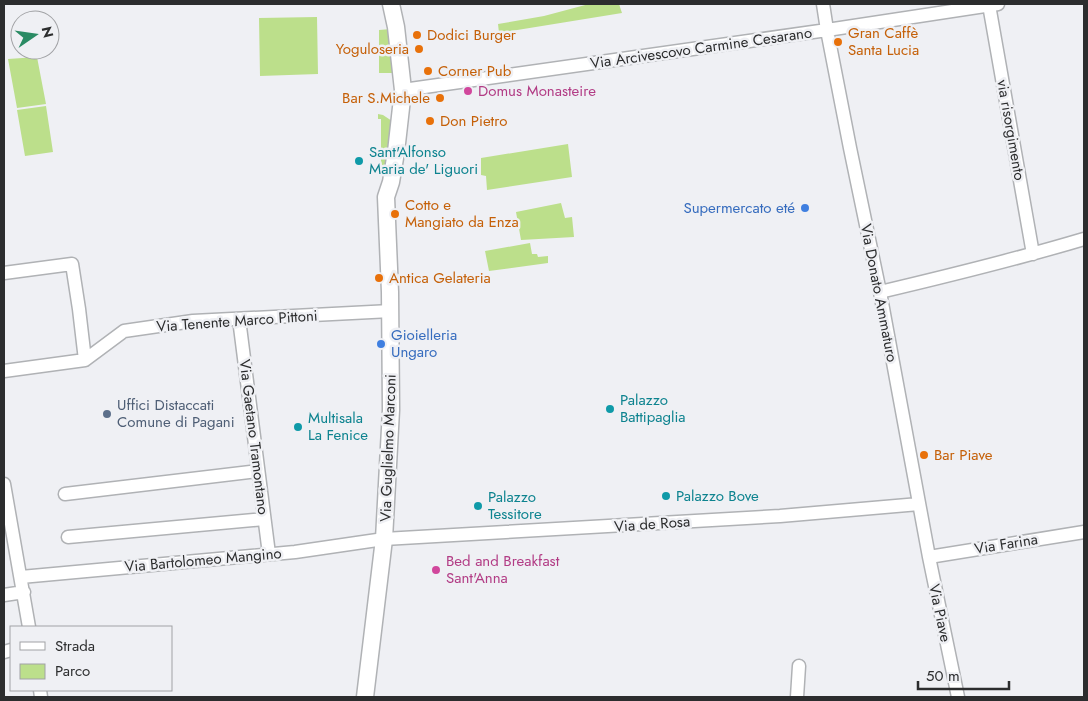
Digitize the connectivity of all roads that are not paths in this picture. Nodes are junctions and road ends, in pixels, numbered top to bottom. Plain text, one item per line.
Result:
1 (391, 4) edge
2 (823, 4) edge
3 (994, 4) edge
4 (827, 30) junction
5 (403, 90) junction
6 (1084, 239) edge
7 (1033, 254) junction
8 (4, 273) edge
9 (880, 292) junction
10 (391, 311) junction
11 (239, 319) junction
12 (85, 360) junction
13 (4, 371) edge
14 (258, 471) junction
15 (4, 484) edge
16 (65, 494) dead end
17 (919, 504) junction
18 (264, 519) junction
19 (1084, 532) edge
20 (68, 537) dead end
21 (384, 539) junction
22 (9, 542) edge
23 (269, 554) junction
24 (929, 557) junction
25 (21, 577) junction
26 (24, 592) junction
27 (4, 596) edge
28 (29, 626) edge
29 (799, 666) dead end
30 (365, 697) edge
31 (797, 697) edge
32 (958, 697) edge

1 - 5 street, Via Guglielmo Marconi
2 - 4 street, Via Donato Ammaturo
3 - 4 street, Via Arcivescovo Carmine Cesarano
3 - 7 street, via risorgimento
4 - 5 street, Via Arcivescovo Carmine Cesarano
4 - 9 street, Via Donato Ammaturo
5 - 10 street, Via Guglielmo Marconi
6 - 7 street
7 - 9 street
8 - 12 street
9 - 17 street, Via Donato Ammaturo
10 - 11 street, Via Tenente Marco Pittoni
10 - 21 street, Via Guglielmo Marconi
11 - 12 street, Via Tenente Marco Pittoni
11 - 14 street, Via Gaetano Tramontano
12 - 13 street, Via Tenente Marco Pittoni
14 - 16 street
14 - 18 street, Via Gaetano Tramontano
15 - 22 street
17 - 21 street, Via de Rosa
17 - 24 street, Via Donato Ammaturo
18 - 20 street
18 - 23 street, Via Gaetano Tramontano
19 - 24 street, Via Farina
21 - 23 street, Via Bartolomeo Mangino
21 - 30 street, Via Guglielmo Marconi
22 - 25 street
23 - 25 street, Via Bartolomeo Mangino
24 - 32 street, Via Piave
25 - 26 street
26 - 27 street
26 - 28 street
29 - 31 street

